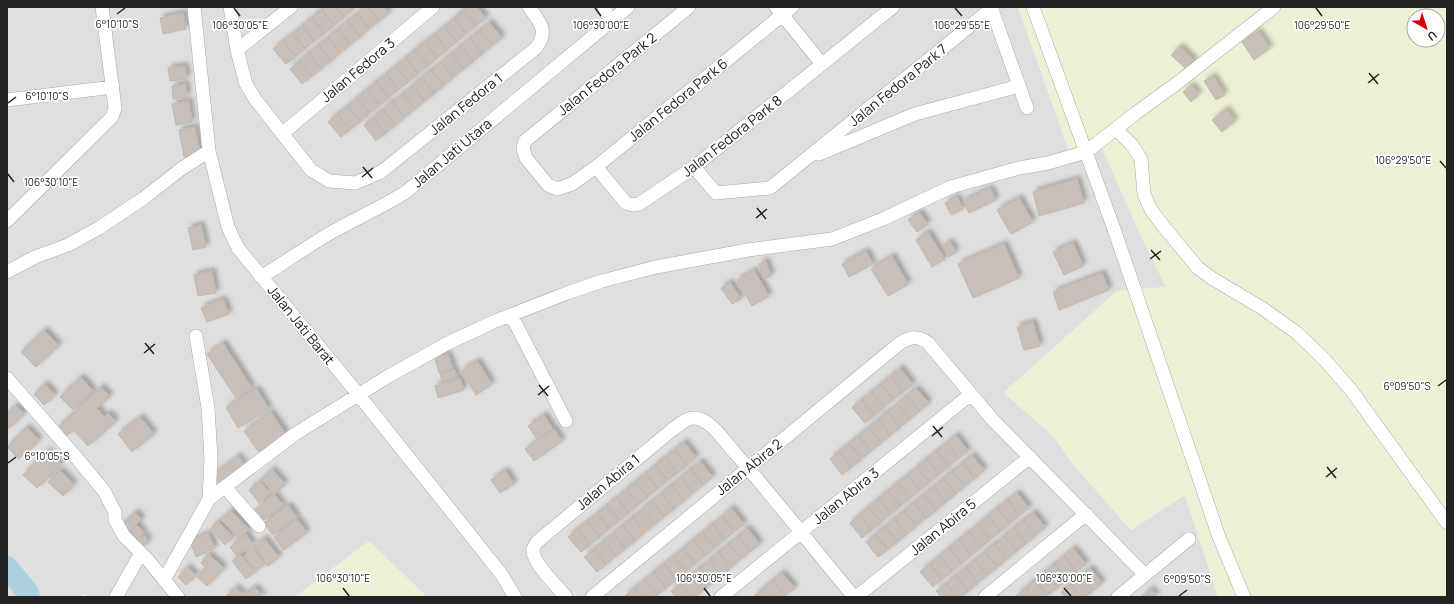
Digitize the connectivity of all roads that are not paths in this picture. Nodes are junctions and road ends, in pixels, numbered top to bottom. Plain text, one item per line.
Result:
1 (102, 7) edge
2 (194, 7) edge
3 (230, 7) edge
4 (291, 7) edge
5 (433, 7) edge
6 (528, 7) edge
7 (604, 7) edge
8 (628, 7) edge
9 (689, 7) edge
10 (892, 7) edge
11 (1033, 7) edge
12 (1274, 7) edge
13 (991, 8) edge
14 (784, 10) edge
15 (610, 22) junction
16 (237, 50) junction
17 (822, 64) junction
18 (1019, 86) junction
19 (113, 87) junction
20 (7, 100) edge
21 (1027, 108) dead end
22 (1116, 129) junction
23 (283, 133) junction
24 (209, 151) junction
25 (1086, 152) junction
26 (805, 160) junction
27 (596, 167) junction
28 (694, 167) junction
29 (572, 184) joint
30 (7, 221) edge
31 (7, 272) edge
32 (261, 277) junction
33 (511, 315) junction
34 (196, 336) dead end
35 (7, 378) edge
36 (358, 394) junction
37 (971, 394) junction
38 (566, 421) dead end
39 (1030, 457) junction
40 (748, 468) junction
41 (225, 487) junction
42 (209, 499) junction
43 (1086, 514) junction
44 (1447, 523) edge
45 (259, 526) dead end
46 (801, 532) junction
47 (1189, 539) dead end
48 (141, 553) junction
49 (1145, 575) junction
50 (164, 580) junction
51 (116, 597) edge
52 (178, 597) edge
53 (515, 597) edge
54 (566, 597) edge
55 (592, 597) edge
56 (721, 597) edge
57 (855, 597) edge
58 (985, 597) edge
59 (1118, 597) edge
60 (1244, 597) edge

1 - 19 street
2 - 24 street, Jalan Jati Barat
3 - 16 street
4 - 16 street
5 - 23 street, Jalan Fedora 3
6 - 23 street, Jalan Fedora 1
7 - 15 street
8 - 15 street, Jalan Jati Utara
9 - 29 street, Jalan Fedora Park 2
10 - 17 street, Jalan Fedora Park 8
11 - 25 street
12 - 22 street
13 - 18 street
13 - 26 street, Jalan Fedora Park 7
14 - 17 street
14 - 27 street, Jalan Fedora Park 6
15 - 32 street, Jalan Jati Utara
16 - 23 street
17 - 28 street, Jalan Fedora Park 8
18 - 21 street
18 - 26 street, Jalan Fedora Park 7
19 - 20 street
19 - 30 street
22 - 25 street
22 - 44 street
24 - 31 street
24 - 32 street, Jalan Jati Barat
25 - 33 street
25 - 60 street
26 - 28 street, Jalan Fedora Park 7
27 - 28 street, Jalan Fedora Park 8
27 - 29 street, Jalan Fedora Park 6
32 - 36 street, Jalan Jati Barat
33 - 36 street
33 - 38 street
34 - 42 street
35 - 48 street
36 - 41 street
36 - 53 street, Jalan Jati Barat
37 - 39 street
37 - 40 street, Jalan Abira 2
37 - 46 street, Jalan Abira 3
39 - 43 street
39 - 57 street, Jalan Abira 5
40 - 46 street
40 - 54 street, Jalan Abira 1
40 - 55 street, Jalan Abira 2
41 - 42 street
41 - 45 street
42 - 50 street
43 - 49 street
43 - 58 street
46 - 56 street, Jalan Abira 3
46 - 57 street
47 - 49 street
48 - 50 street
48 - 51 street
49 - 59 street
50 - 52 street

